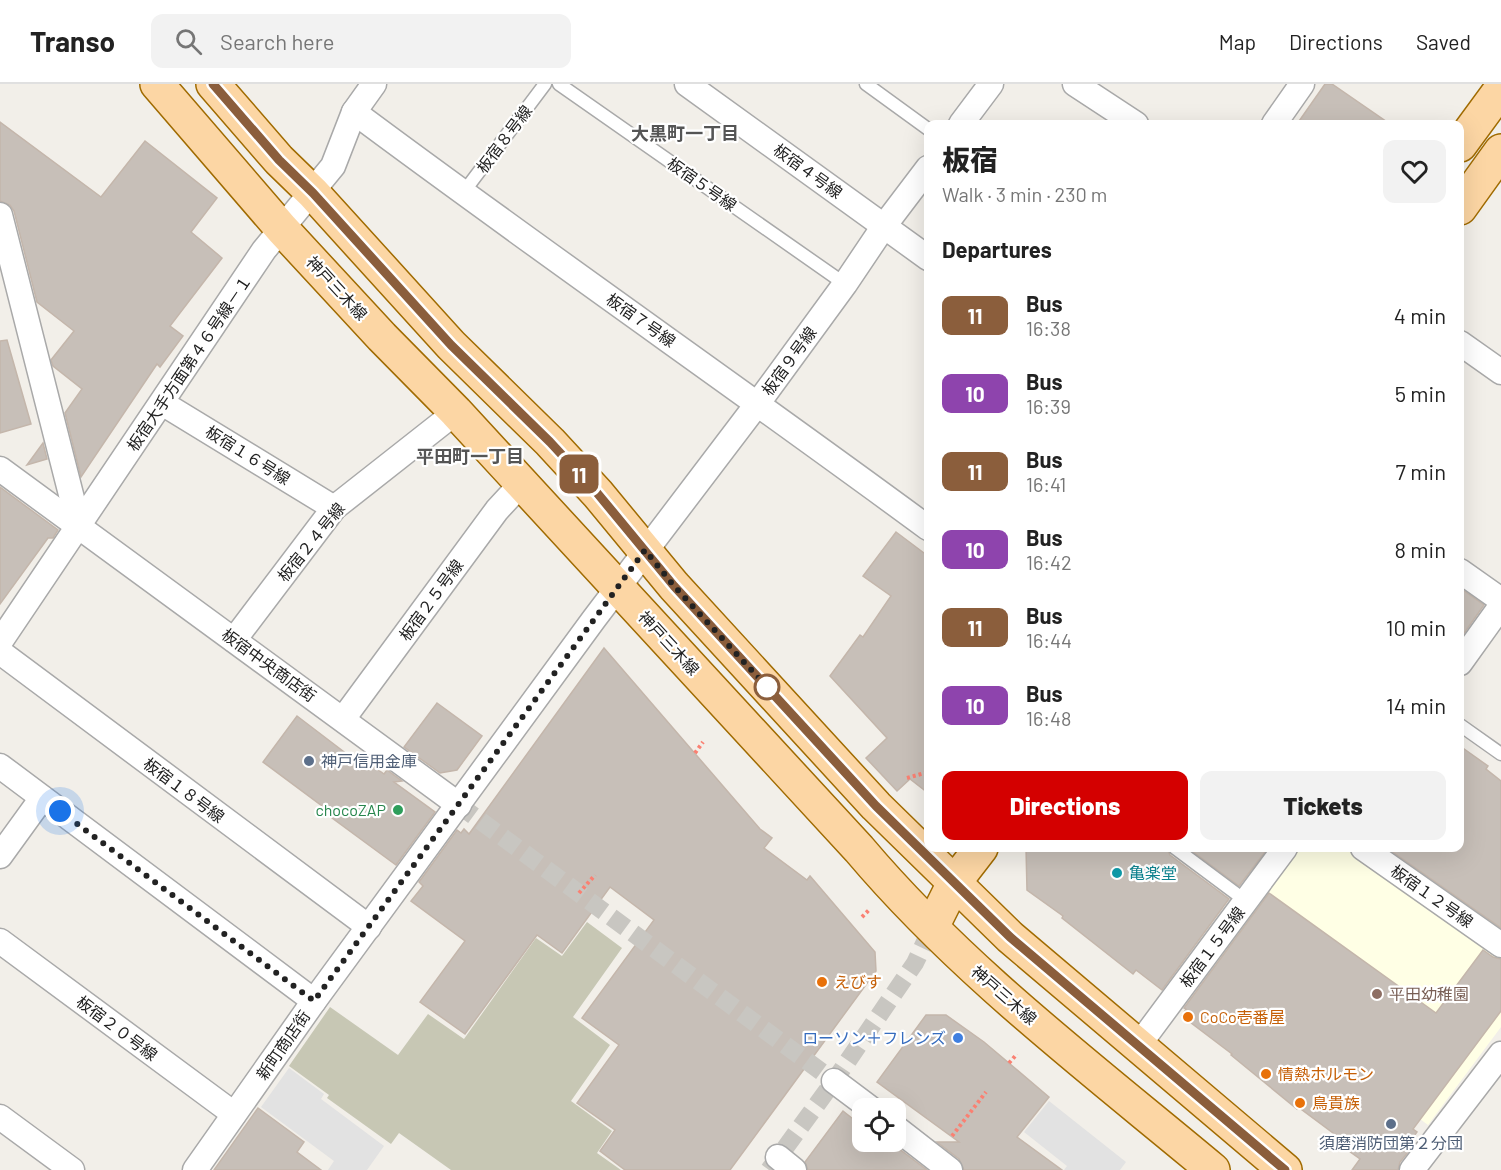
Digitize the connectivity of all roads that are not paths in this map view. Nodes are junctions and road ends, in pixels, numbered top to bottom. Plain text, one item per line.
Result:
1 (157, 84) edge
2 (213, 84) edge
3 (374, 84) edge
4 (545, 84) edge
5 (559, 84) edge
6 (687, 84) edge
7 (866, 84) edge
8 (991, 84) edge
9 (1075, 84) edge
10 (1302, 84) edge
11 (1501, 88) edge
12 (354, 112) junction
13 (964, 120) edge
14 (1130, 120) edge
15 (1277, 120) edge
16 (924, 126) edge
17 (1464, 139) edge
18 (1501, 152) edge
19 (924, 173) edge
20 (313, 193) junction
21 (463, 193) junction
22 (1464, 203) edge
23 (0, 215) edge
24 (884, 226) junction
25 (282, 229) junction
26 (924, 255) edge
27 (845, 284) junction
28 (1464, 347) edge
29 (1501, 372) edge
30 (162, 403) junction
31 (758, 403) junction
32 (456, 412) junction
33 (0, 469) edge
34 (522, 483) junction
35 (334, 508) junction
36 (924, 525) edge
37 (79, 526) junction
38 (645, 550) junction
39 (1464, 574) edge
40 (617, 588) junction
41 (1501, 600) edge
42 (1501, 606) edge
43 (234, 640) junction
44 (0, 642) edge
45 (0, 652) edge
46 (1464, 657) edge
47 (343, 719) junction
48 (1464, 728) edge
49 (1501, 754) edge
50 (0, 766) edge
51 (42, 798) junction
52 (459, 805) junction
53 (924, 847) edge
54 (930, 852) edge
55 (972, 852) edge
56 (1180, 852) edge
57 (1283, 852) edge
58 (1369, 852) edge
59 (0, 856) edge
60 (944, 864) edge
61 (906, 901) junction
62 (1246, 901) junction
63 (369, 927) junction
64 (932, 927) junction
65 (0, 941) edge
66 (1501, 945) edge
67 (314, 1001) junction
68 (1138, 1046) junction
69 (1501, 1054) edge
70 (834, 1081) tunnel mouth
71 (857, 1098) edge
72 (234, 1114) junction
73 (0, 1117) edge
74 (906, 1136) edge
75 (942, 1164) edge
76 (72, 1170) edge
77 (195, 1170) edge
78 (1213, 1170) edge
79 (1285, 1170) edge
80 (1412, 1170) edge

1 - 25 main road, 神戸三木線
2 - 20 main road
3 - 12 street, 板宿大手方面第４６号線－１
4 - 21 lane, 板宿８号線
5 - 27 lane, 板宿５号線
6 - 24 street, 板宿４号線
7 - 16 lane
8 - 13 street
9 - 14 street
10 - 15 street
11 - 17 main road
12 - 20 street, 板宿大手方面第４６号線－１
12 - 21 street, 板宿７号線
18 - 22 main road
19 - 24 street, 板宿９号線
20 - 25 street, 板宿大手方面第４６号線－１
20 - 38 main road
21 - 31 street, 板宿７号線
23 - 37 street
24 - 26 street, 板宿４号線
24 - 27 street, 板宿９号線
25 - 30 street, 板宿大手方面第４６号線－１
25 - 32 main road, 神戸三木線
27 - 31 street, 板宿９号線
28 - 29 street
30 - 35 street, 板宿１６号線
30 - 37 street, 板宿大手方面第４６号線－１
31 - 36 street, 板宿７号線
31 - 38 street, 板宿９号線
32 - 34 main road, 神戸三木線
32 - 35 street, 板宿２４号線
33 - 37 street, 板宿中央商店街
34 - 40 main road, 神戸三木線
34 - 47 street, 板宿２５号線
35 - 43 street, 板宿２４号線
37 - 43 street, 板宿中央商店街
37 - 44 street, 板宿大手方面第４６号線－１
38 - 40 street, 板宿９号線
38 - 53 main road
39 - 41 street
40 - 52 street, 新町商店街
40 - 61 main road, 神戸三木線
42 - 46 street
43 - 47 street, 板宿中央商店街
45 - 63 street, 板宿１８号線
47 - 52 street, 板宿中央商店街
48 - 49 lane
50 - 51 street
51 - 59 street
51 - 67 street
52 - 63 street, 新町商店街
54 - 60 main road
55 - 60 main road
56 - 62 lane
57 - 62 street, 板宿１５号線
58 - 66 street, 板宿１２号線
60 - 61 main road
60 - 64 main road
60 - 68 main road
61 - 64 main road, 神戸三木線
62 - 68 street, 板宿１５号線
63 - 67 street, 新町商店街
64 - 78 main road, 神戸三木線
65 - 72 street, 板宿２０号線
67 - 72 street, 新町商店街
68 - 79 main road
69 - 80 street
70 - 71 street
72 - 77 street, 新町商店街
73 - 76 street
74 - 75 street

